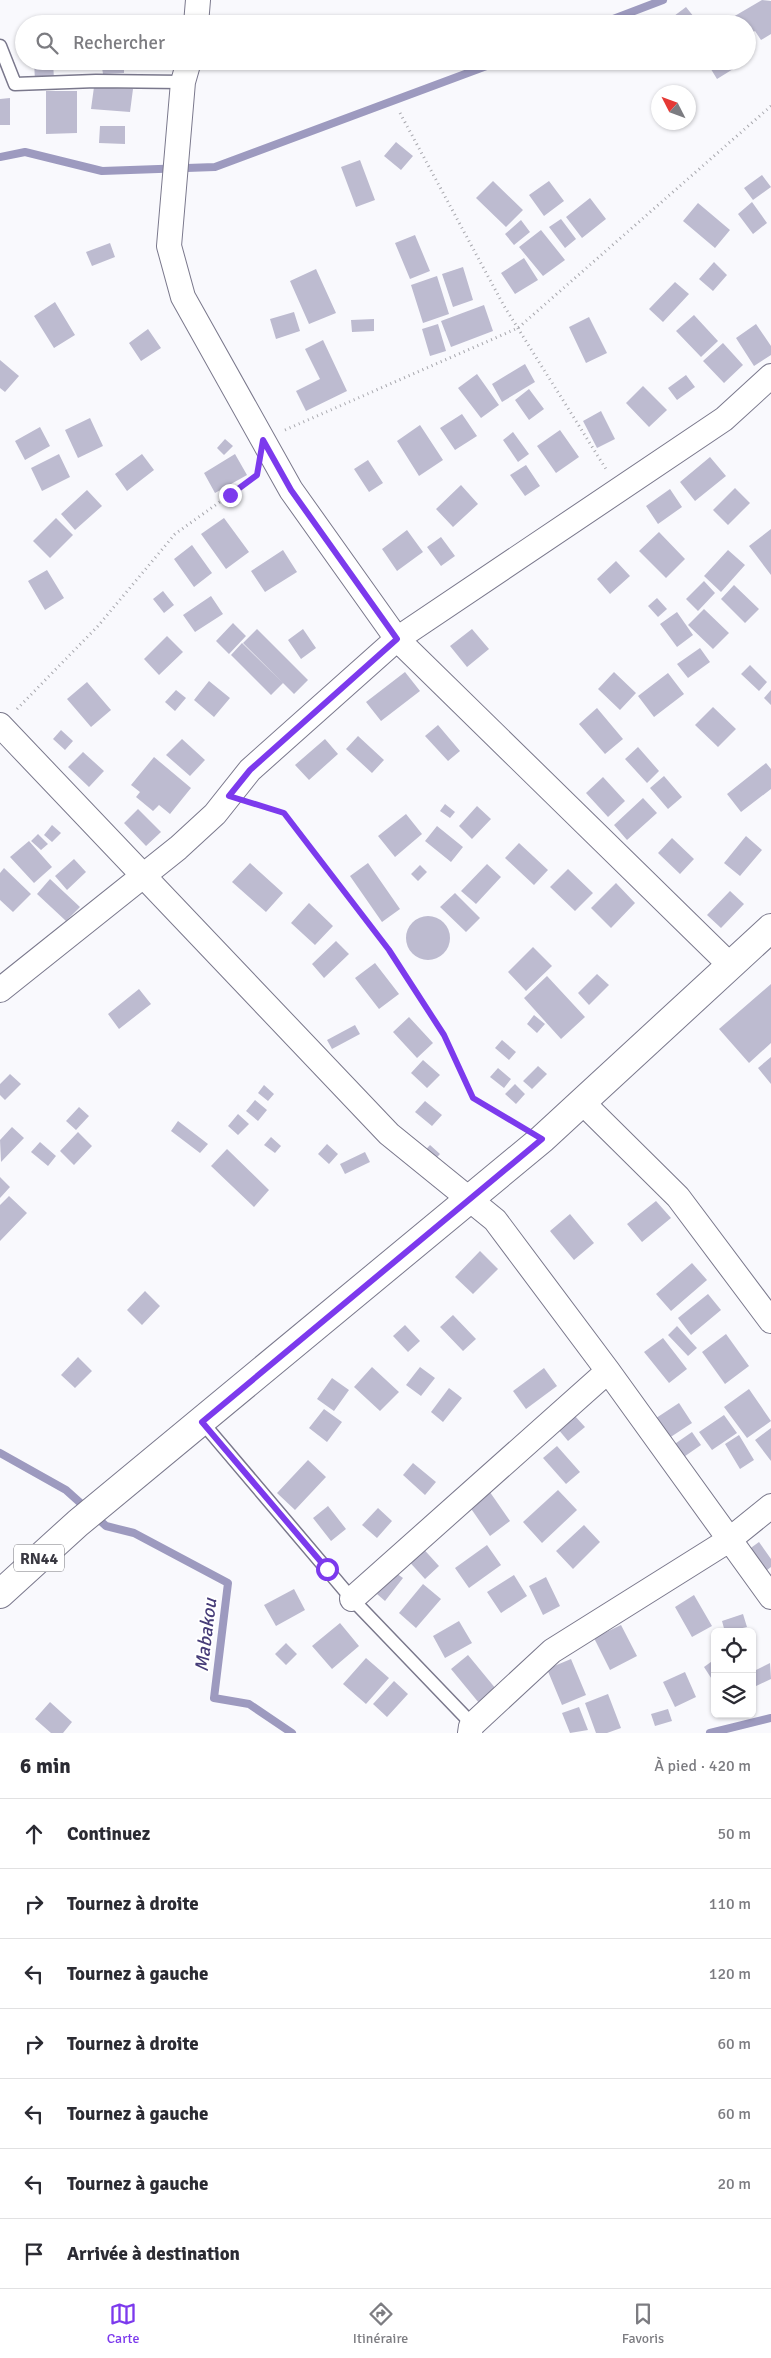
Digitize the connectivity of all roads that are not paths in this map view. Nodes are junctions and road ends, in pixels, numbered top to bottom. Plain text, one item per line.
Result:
1 (198, 0) edge
2 (197, 15) edge
3 (0, 46) edge
4 (186, 72) edge
5 (768, 385) edge
6 (397, 639) junction
7 (0, 725) edge
8 (143, 875) junction
9 (771, 929) edge
10 (731, 966) junction
11 (0, 990) edge
12 (582, 1102) junction
13 (470, 1198) junction
14 (771, 1320) edge
15 (608, 1371) junction
16 (202, 1422) junction
17 (771, 1506) edge
18 (729, 1540) junction
19 (0, 1594) edge
20 (771, 1597) edge
21 (352, 1599) junction
22 (472, 1728) edge

1 - 2 street
3 - 4 lane
4 - 6 street
5 - 6 street
6 - 8 street
6 - 10 street
7 - 8 street
8 - 11 street
8 - 13 street
9 - 10 main road, RN44
10 - 12 main road, RN44
12 - 13 main road, RN44
12 - 14 street
13 - 15 street
13 - 16 main road, RN44
15 - 18 street
15 - 21 street
16 - 19 main road, RN44
16 - 21 lane
17 - 18 street
18 - 20 street
18 - 22 street
21 - 22 lane

